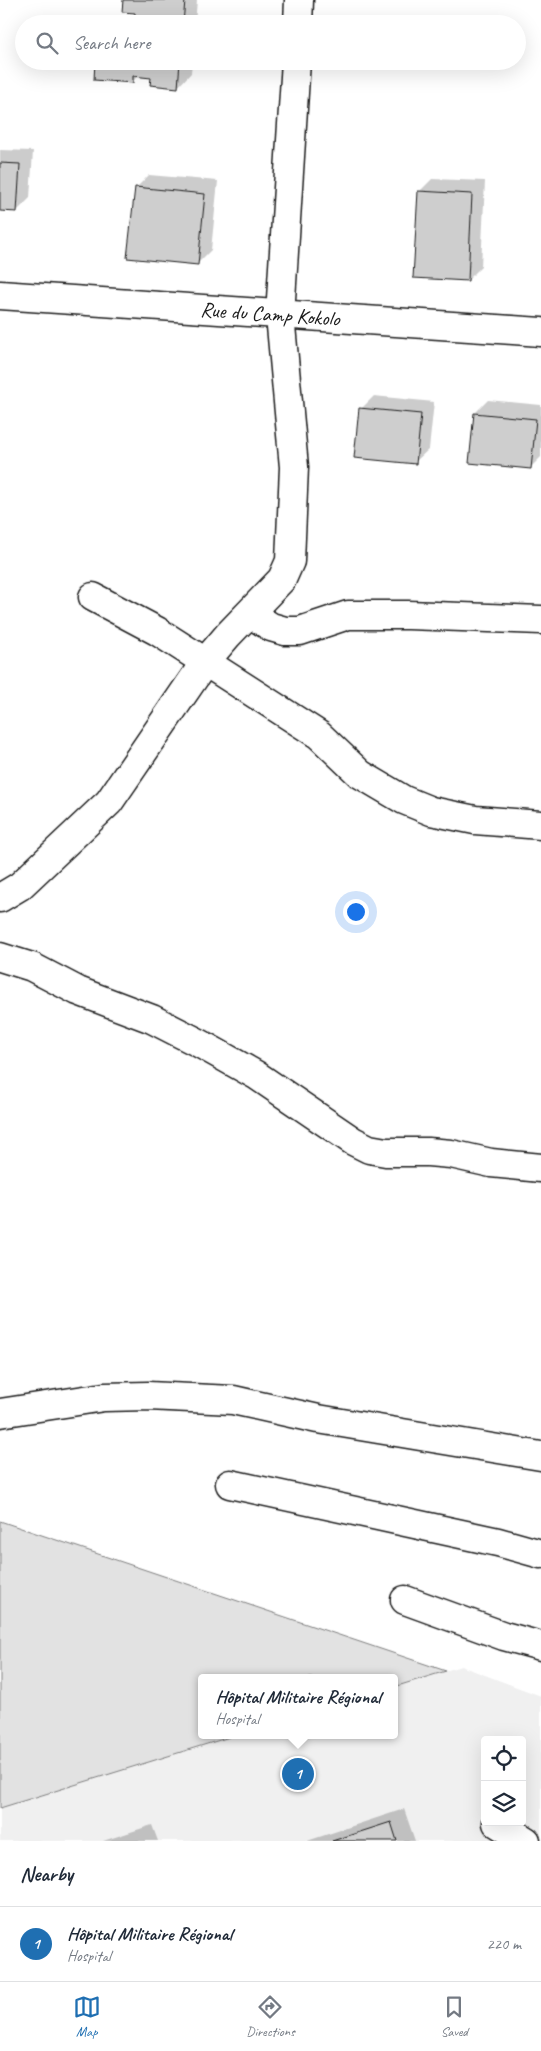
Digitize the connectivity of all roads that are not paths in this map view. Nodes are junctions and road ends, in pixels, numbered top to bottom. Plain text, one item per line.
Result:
1 (299, 0) edge
2 (298, 15) edge
3 (295, 70) edge
4 (0, 295) edge
5 (280, 315) junction
6 (541, 332) edge
7 (93, 597) dead end
8 (251, 614) junction
9 (541, 620) edge
10 (205, 662) junction
11 (541, 826) edge
12 (0, 898) edge
13 (0, 957) edge
14 (541, 1168) edge
15 (0, 1413) edge
16 (541, 1456) edge
17 (230, 1484) dead end
18 (541, 1554) edge
19 (405, 1600) dead end
20 (541, 1646) edge
21 (502, 1826) edge
22 (526, 1841) edge

1 - 2 street
3 - 5 street
4 - 5 street, Rue du Camp Kokolo
5 - 6 street, Rue du Camp Kokolo
5 - 8 street
7 - 10 street
8 - 9 street
8 - 10 street
10 - 11 street
10 - 12 street
13 - 14 street
15 - 16 street
17 - 18 street
19 - 20 street
21 - 22 street

